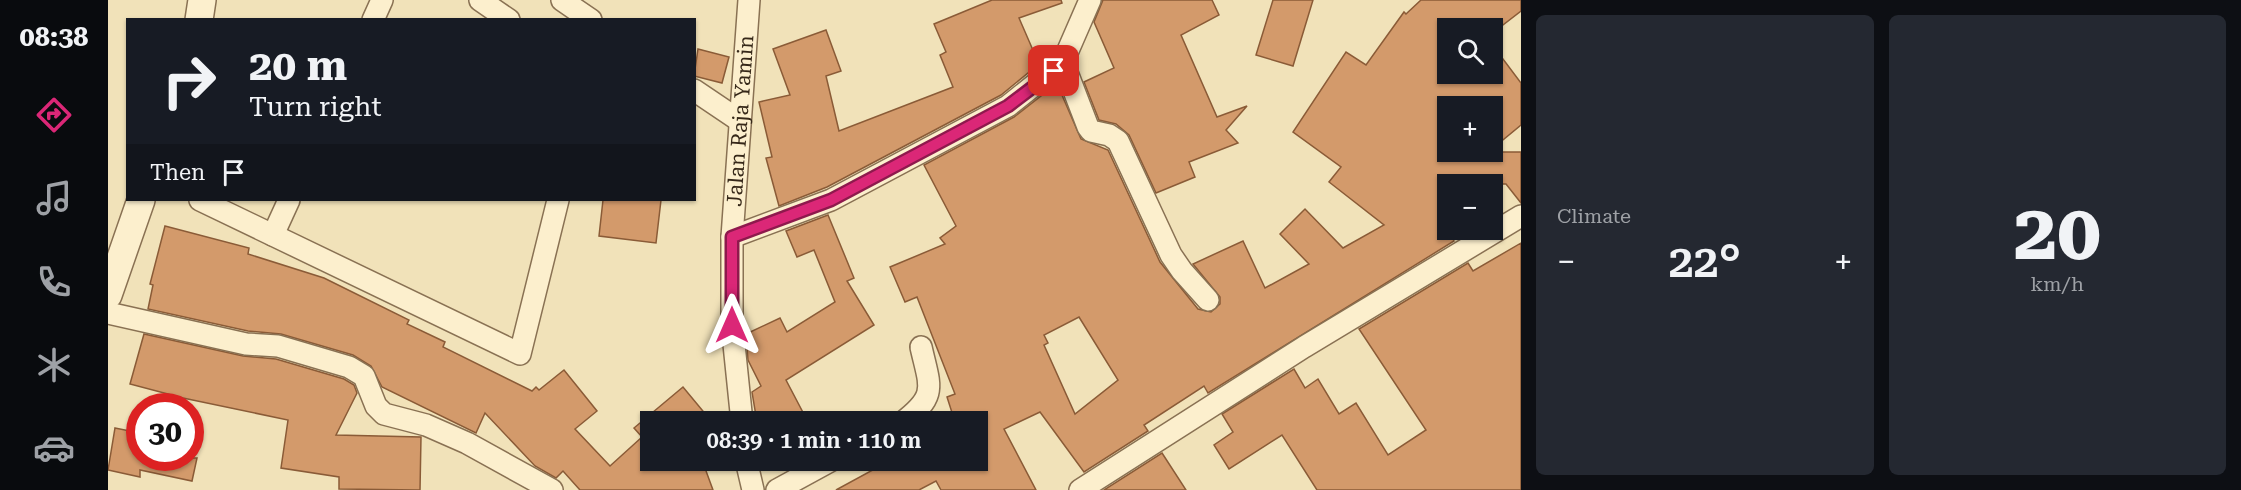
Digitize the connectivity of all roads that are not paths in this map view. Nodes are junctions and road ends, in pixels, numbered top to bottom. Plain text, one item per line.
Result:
1 (202, 0) edge
2 (382, 0) edge
3 (480, 0) edge
4 (562, 0) edge
5 (749, 0) edge
6 (1090, 0) edge
7 (199, 18) edge
8 (374, 18) edge
9 (506, 18) edge
10 (588, 18) edge
11 (1063, 62) junction
12 (696, 91) edge
13 (740, 121) junction
14 (141, 201) edge
15 (202, 201) edge
16 (289, 201) edge
17 (558, 201) edge
18 (1521, 216) edge
19 (273, 235) junction
20 (732, 237) junction
21 (108, 295) edge
22 (1208, 300) dead end
23 (108, 313) edge
24 (921, 347) dead end
25 (741, 411) edge
26 (917, 411) edge
27 (749, 471) edge
28 (812, 471) edge
29 (552, 490) edge
30 (753, 490) edge
31 (777, 490) edge
32 (1080, 490) edge

1 - 7 street
2 - 8 street
3 - 9 street
4 - 10 street
5 - 13 street, Jalan Raja Yamin
6 - 11 street
11 - 20 street
11 - 22 street
12 - 13 street
13 - 20 street, Jalan Raja Yamin
14 - 21 street
15 - 19 street
16 - 19 street
17 - 19 street
18 - 32 street
20 - 25 street, Jalan Raja Yamin
23 - 29 street
24 - 26 street
27 - 30 street
28 - 31 street

